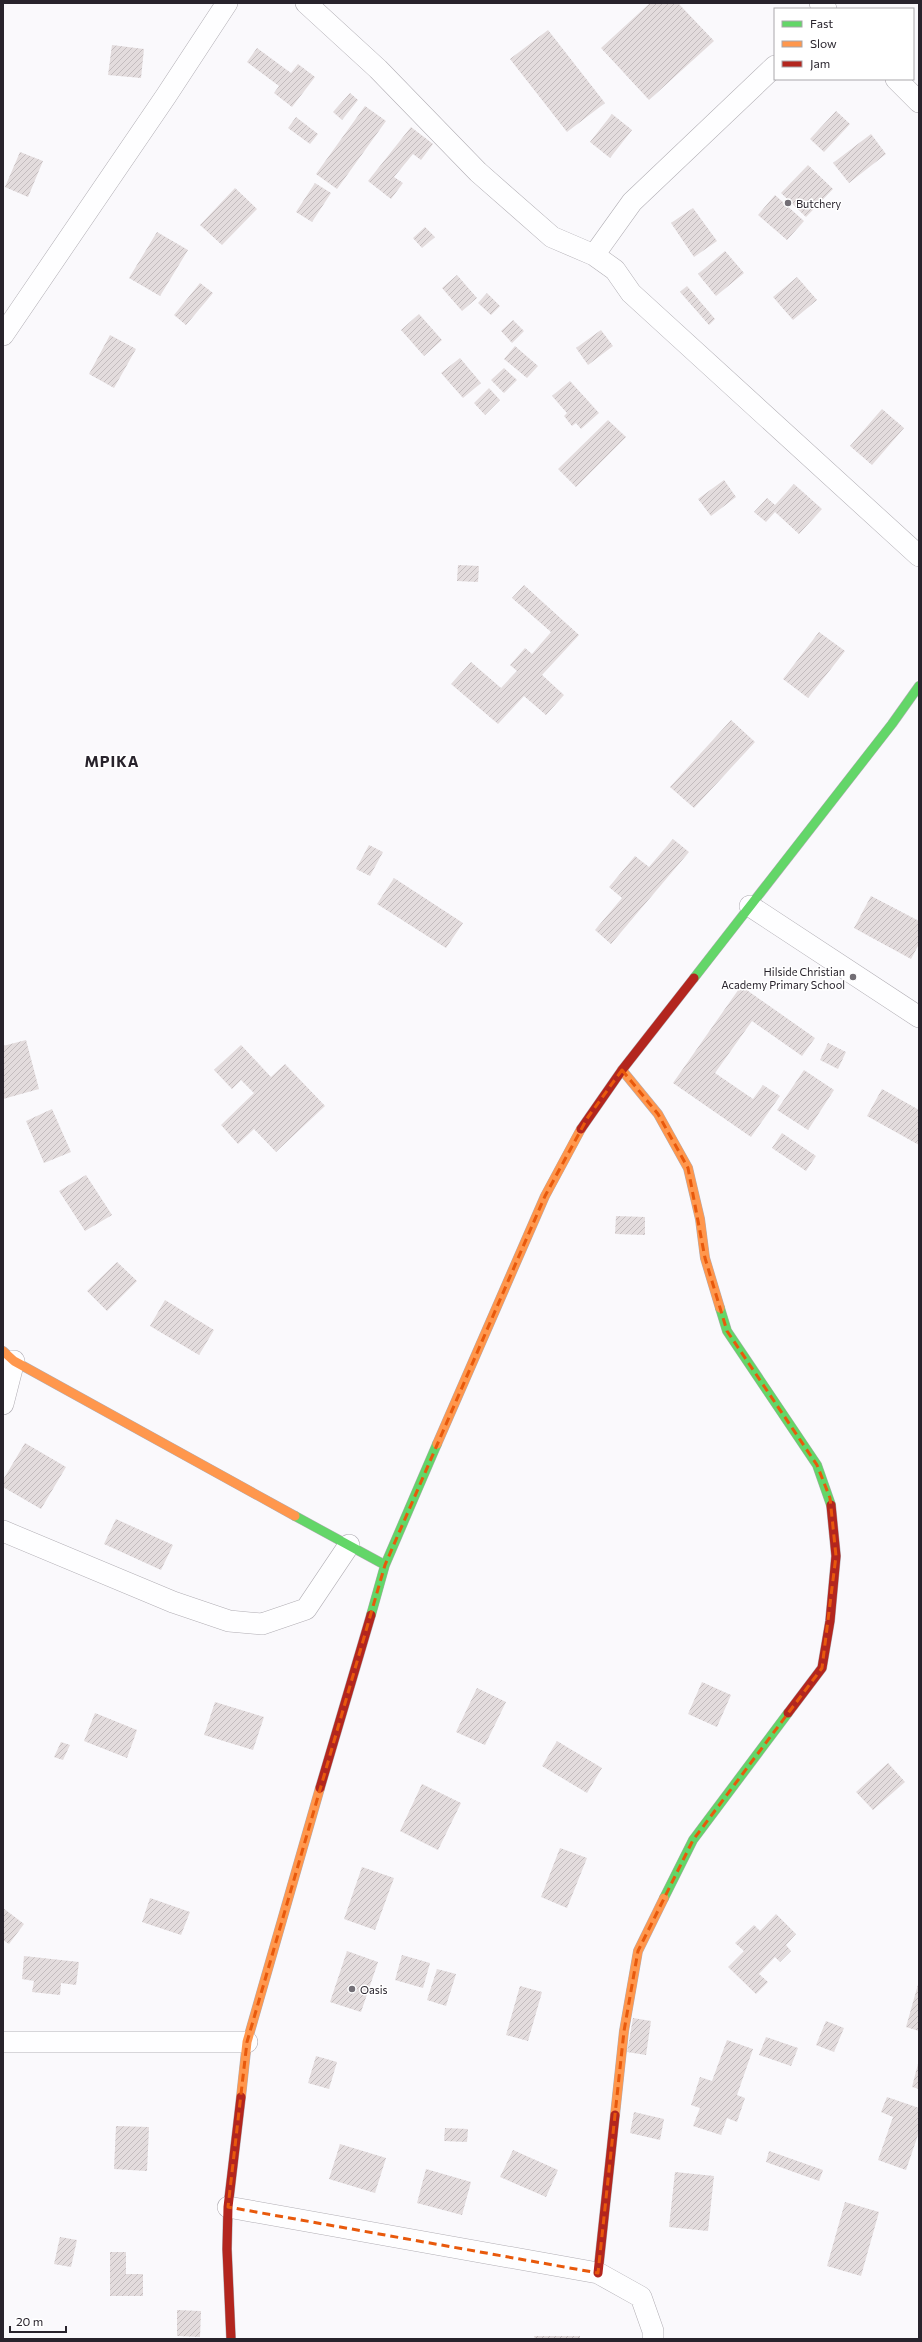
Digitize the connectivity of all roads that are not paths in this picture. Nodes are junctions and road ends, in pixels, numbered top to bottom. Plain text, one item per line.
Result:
1 (227, 3) edge
2 (306, 3) edge
3 (774, 67) edge
4 (897, 80) edge
5 (919, 102) edge
6 (594, 255) junction
7 (3, 335) edge
8 (919, 556) edge
9 (919, 686) edge
10 (750, 906) junction
11 (919, 1017) edge
12 (622, 1070) junction
13 (8, 1356) edge
14 (3, 1404) edge
15 (3, 1531) edge
16 (349, 1545) junction
17 (385, 1565) junction
18 (3, 2042) edge
19 (247, 2042) junction
20 (228, 2207) junction
21 (598, 2274) junction
22 (231, 2339) edge
23 (653, 2339) edge

1 - 7 street
2 - 6 street
3 - 6 street
4 - 5 street
6 - 8 street
9 - 10 street
10 - 11 street
10 - 12 street
12 - 17 street
12 - 21 street
13 - 14 street
13 - 16 street
15 - 16 street
16 - 17 street
17 - 19 street
18 - 19 street
19 - 20 street
20 - 21 street
20 - 22 street
21 - 23 street

